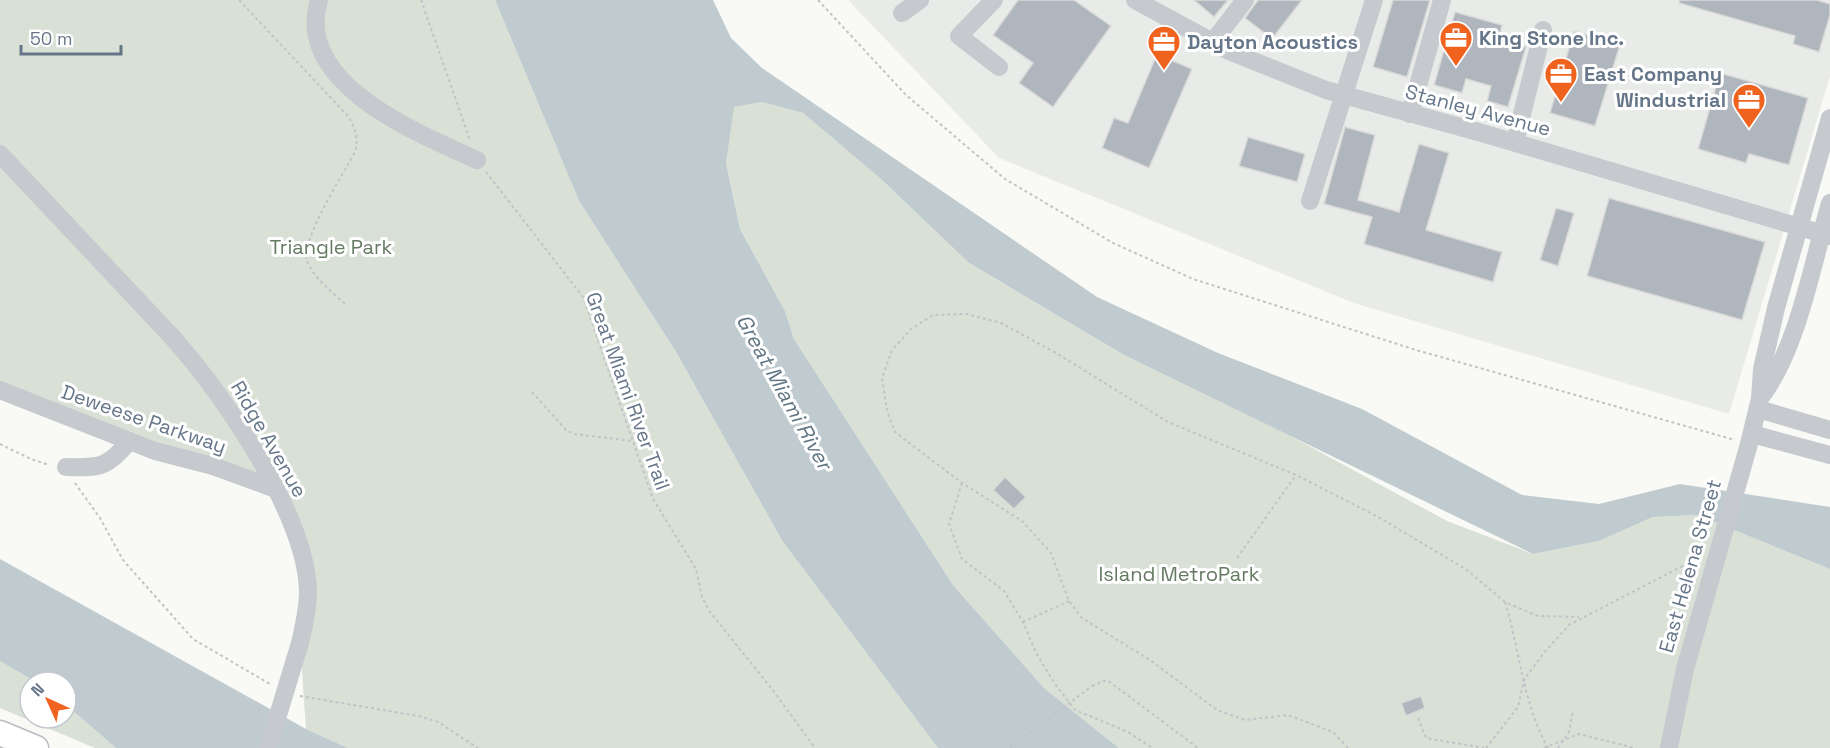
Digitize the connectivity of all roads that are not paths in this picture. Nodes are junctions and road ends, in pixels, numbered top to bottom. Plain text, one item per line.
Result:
1 (319, 0) edge
2 (920, 0) edge
3 (994, 0) edge
4 (1135, 0) edge
5 (1245, 0) edge
6 (1374, 0) edge
7 (1442, 0) edge
8 (1155, 5) edge
9 (902, 14) dead end
10 (1543, 30) dead end
11 (1212, 43) junction
12 (999, 67) dead end
13 (1343, 95) junction
14 (1410, 114) junction
15 (1830, 118) edge
16 (1515, 142) junction
17 (0, 154) edge
18 (477, 160) road end
19 (1310, 201) dead end
20 (1830, 203) edge
21 (1799, 227) junction
22 (1826, 235) edge
23 (0, 390) edge
24 (1759, 403) junction
25 (1830, 430) edge
26 (129, 441) junction
27 (1749, 443) junction
28 (1830, 455) edge
29 (66, 467) road end
30 (273, 488) junction
31 (0, 733) edge
32 (36, 748) edge
33 (268, 748) edge
34 (1669, 748) edge

1 - 18 street
2 - 9 street
3 - 12 street
4 - 8 street, Stanley Avenue
5 - 11 street
6 - 13 street
7 - 14 street
8 - 11 street, Stanley Avenue
10 - 16 street
11 - 13 street, Stanley Avenue
13 - 14 street, Stanley Avenue
13 - 19 street
14 - 16 street, Stanley Avenue
15 - 21 street, East Helena Street
16 - 21 street, Stanley Avenue
17 - 30 street, Ridge Avenue
20 - 22 street, East Helena Street
21 - 22 street, Stanley Avenue
21 - 24 street, East Helena Street
22 - 24 street, East Helena Street
23 - 26 street, Deweese Parkway
24 - 25 street
24 - 27 street, East Helena Street
26 - 29 street
26 - 30 street, Deweese Parkway
27 - 28 street
27 - 34 street, East Helena Street
30 - 33 street, Ridge Avenue, bridge
31 - 32 main road

